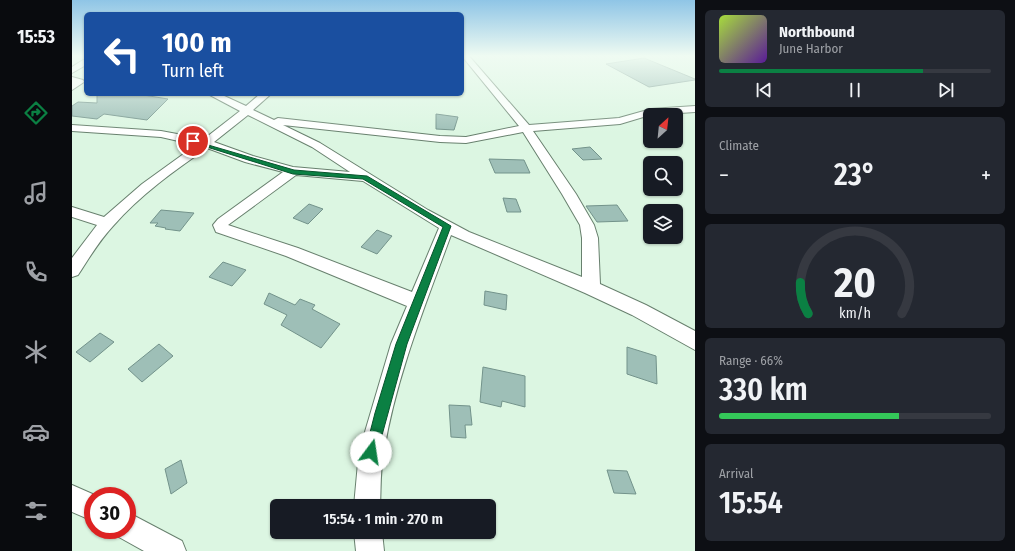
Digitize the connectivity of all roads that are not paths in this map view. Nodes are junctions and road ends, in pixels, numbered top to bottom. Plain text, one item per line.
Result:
1 (79, 82) edge
2 (487, 82) edge
3 (72, 87) edge
4 (217, 96) edge
5 (264, 96) edge
6 (272, 102) edge
7 (695, 109) edge
8 (247, 110) junction
9 (273, 122) junction
10 (72, 128) edge
11 (526, 128) junction
12 (205, 144) junction
13 (293, 172) junction
14 (365, 177) junction
15 (72, 212) edge
16 (107, 223) junction
17 (447, 226) junction
18 (72, 271) edge
19 (591, 288) junction
20 (417, 302) junction
21 (695, 341) edge
22 (72, 498) edge
23 (368, 499) edge
24 (84, 504) edge
25 (136, 531) edge
26 (369, 539) edge
27 (172, 551) edge
28 (370, 551) edge

1 - 3 street
2 - 11 street
4 - 8 street
5 - 8 street
6 - 9 street
7 - 11 street
8 - 9 street
8 - 12 street
9 - 11 street
9 - 14 street
10 - 12 street
11 - 19 street
12 - 13 street
12 - 16 street
13 - 14 street
13 - 20 street
14 - 17 street
15 - 16 street
16 - 18 street
17 - 19 street
17 - 20 street
19 - 21 street
20 - 23 street
22 - 24 street
25 - 27 street
26 - 28 street

